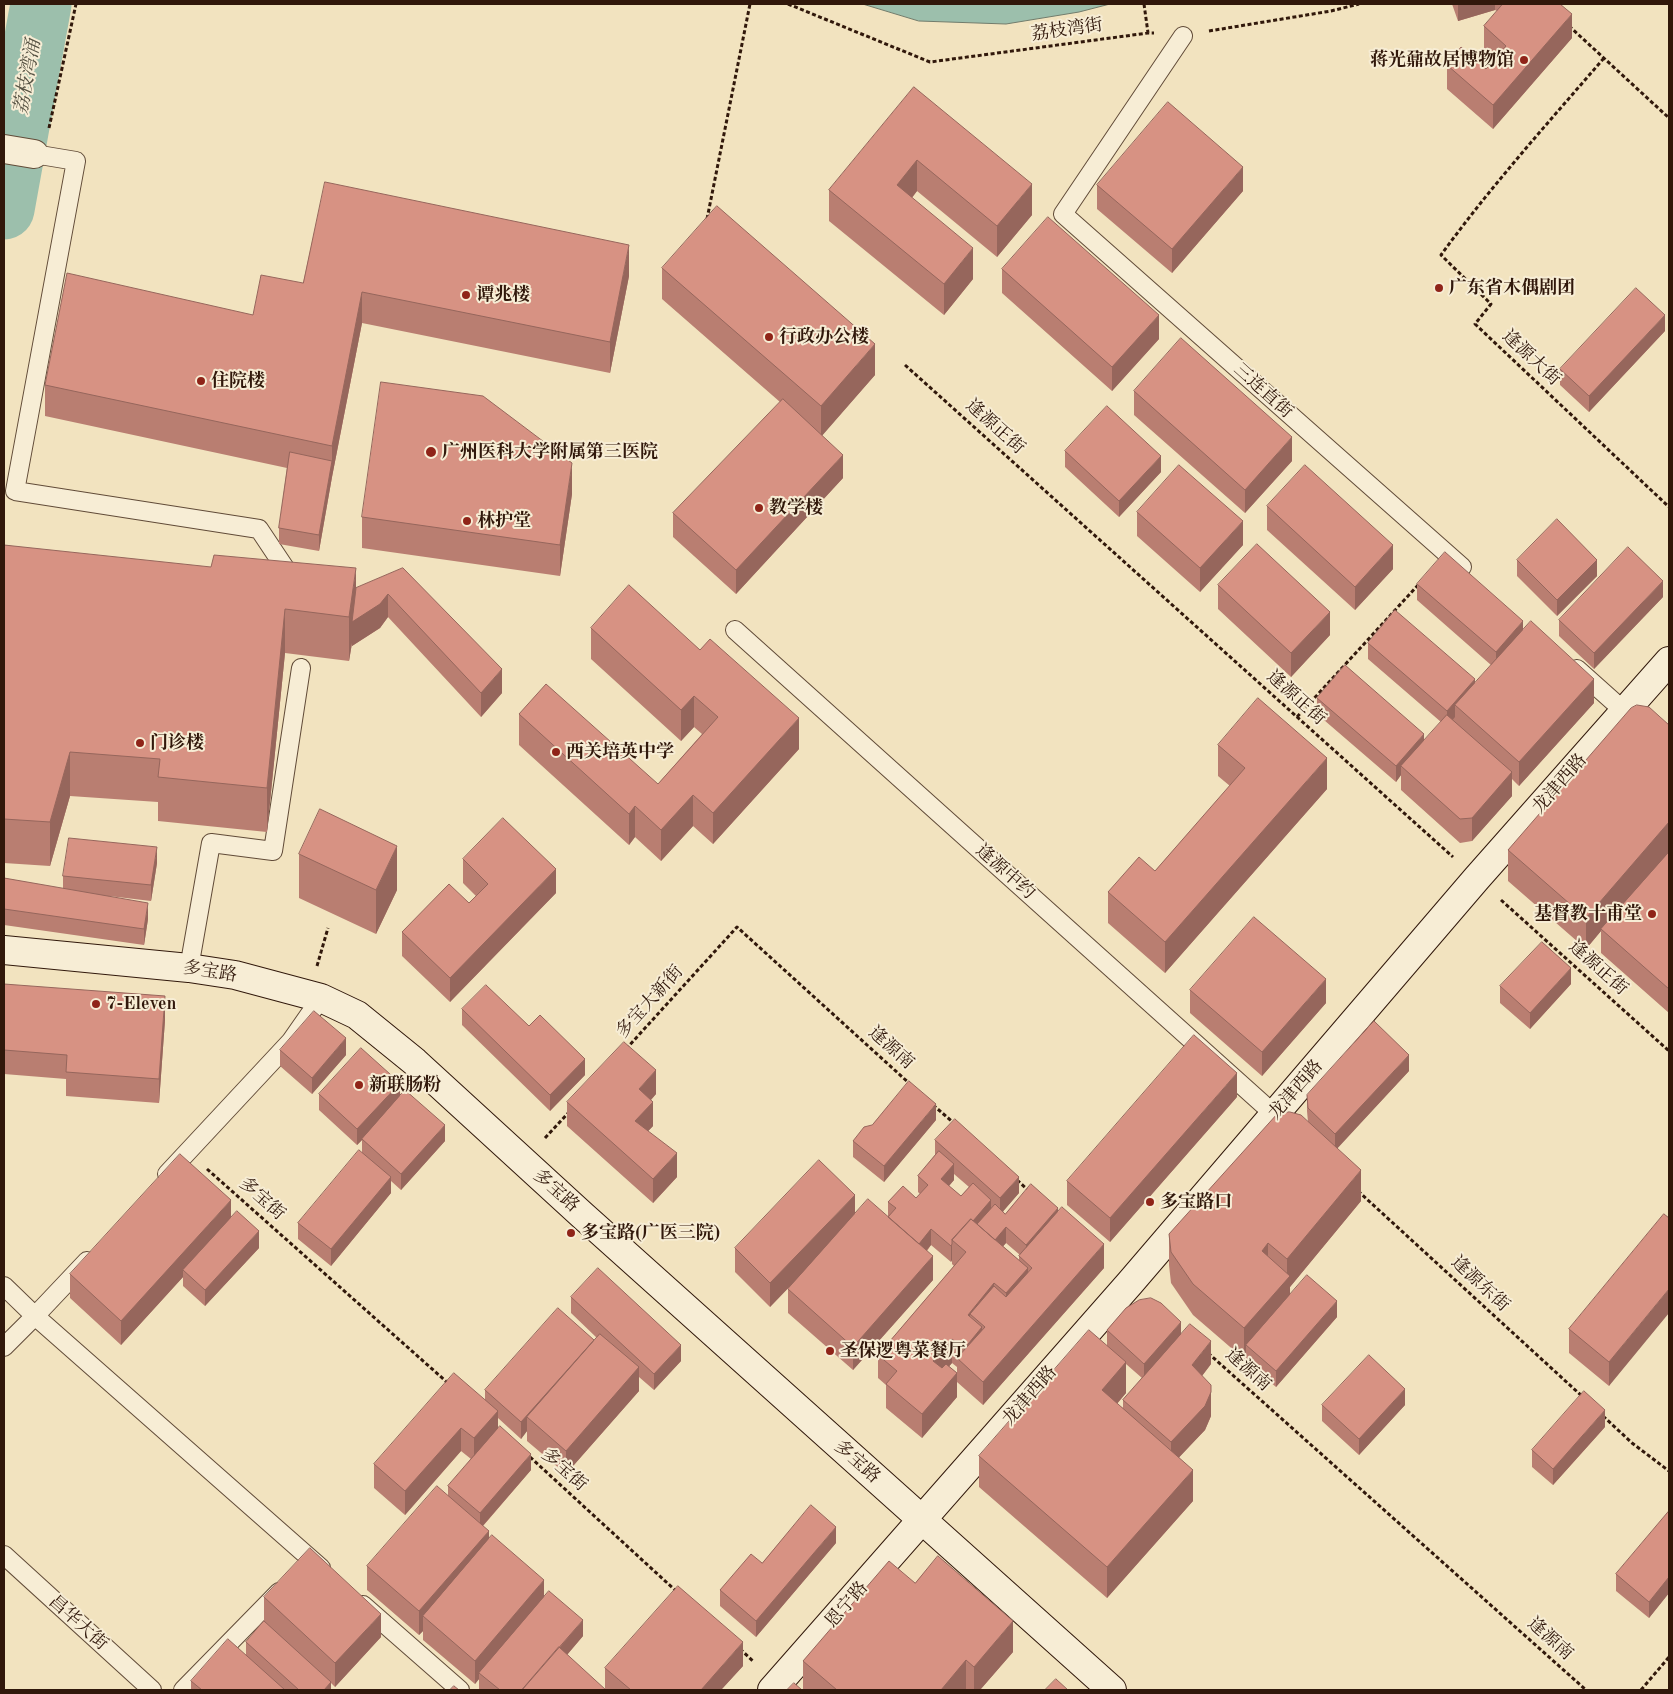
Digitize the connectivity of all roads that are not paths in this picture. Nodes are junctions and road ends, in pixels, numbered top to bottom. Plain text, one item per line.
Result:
1 (1183, 36) road end
2 (4, 149) edge
3 (39, 155) joint
4 (1476, 580) edge
5 (304, 596) edge
6 (735, 630) dead end
7 (1565, 659) edge
8 (1669, 661) edge
9 (301, 668) dead end
10 (1624, 711) junction
11 (4, 950) edge
12 (189, 968) junction
13 (322, 998) junction
14 (1275, 1115) junction
15 (154, 1188) edge
16 (95, 1252) edge
17 (4, 1286) edge
18 (35, 1316) junction
19 (4, 1347) edge
20 (921, 1519) junction
21 (4, 1555) edge
22 (311, 1559) junction
23 (333, 1579) edge
24 (348, 1592) edge
25 (775, 1687) edge
26 (152, 1690) edge
27 (183, 1690) edge
28 (460, 1690) edge
29 (1112, 1690) edge

1 - 4 lane, 三连直街
2 - 3 street
3 - 5 lane
6 - 14 lane, 逢源中约
7 - 10 lane
8 - 10 street, 龙津西路
9 - 12 lane
10 - 14 street, 龙津西路
11 - 12 street, 多宝路
12 - 13 street, 多宝路
13 - 15 lane
13 - 20 street, 多宝路
14 - 20 street, 龙津西路
16 - 18 lane
17 - 18 lane
18 - 19 lane
18 - 22 lane
20 - 25 street, 恩宁路
20 - 29 street, 多宝路
21 - 26 lane, 昌华大街
22 - 23 lane
22 - 27 lane
24 - 28 lane

